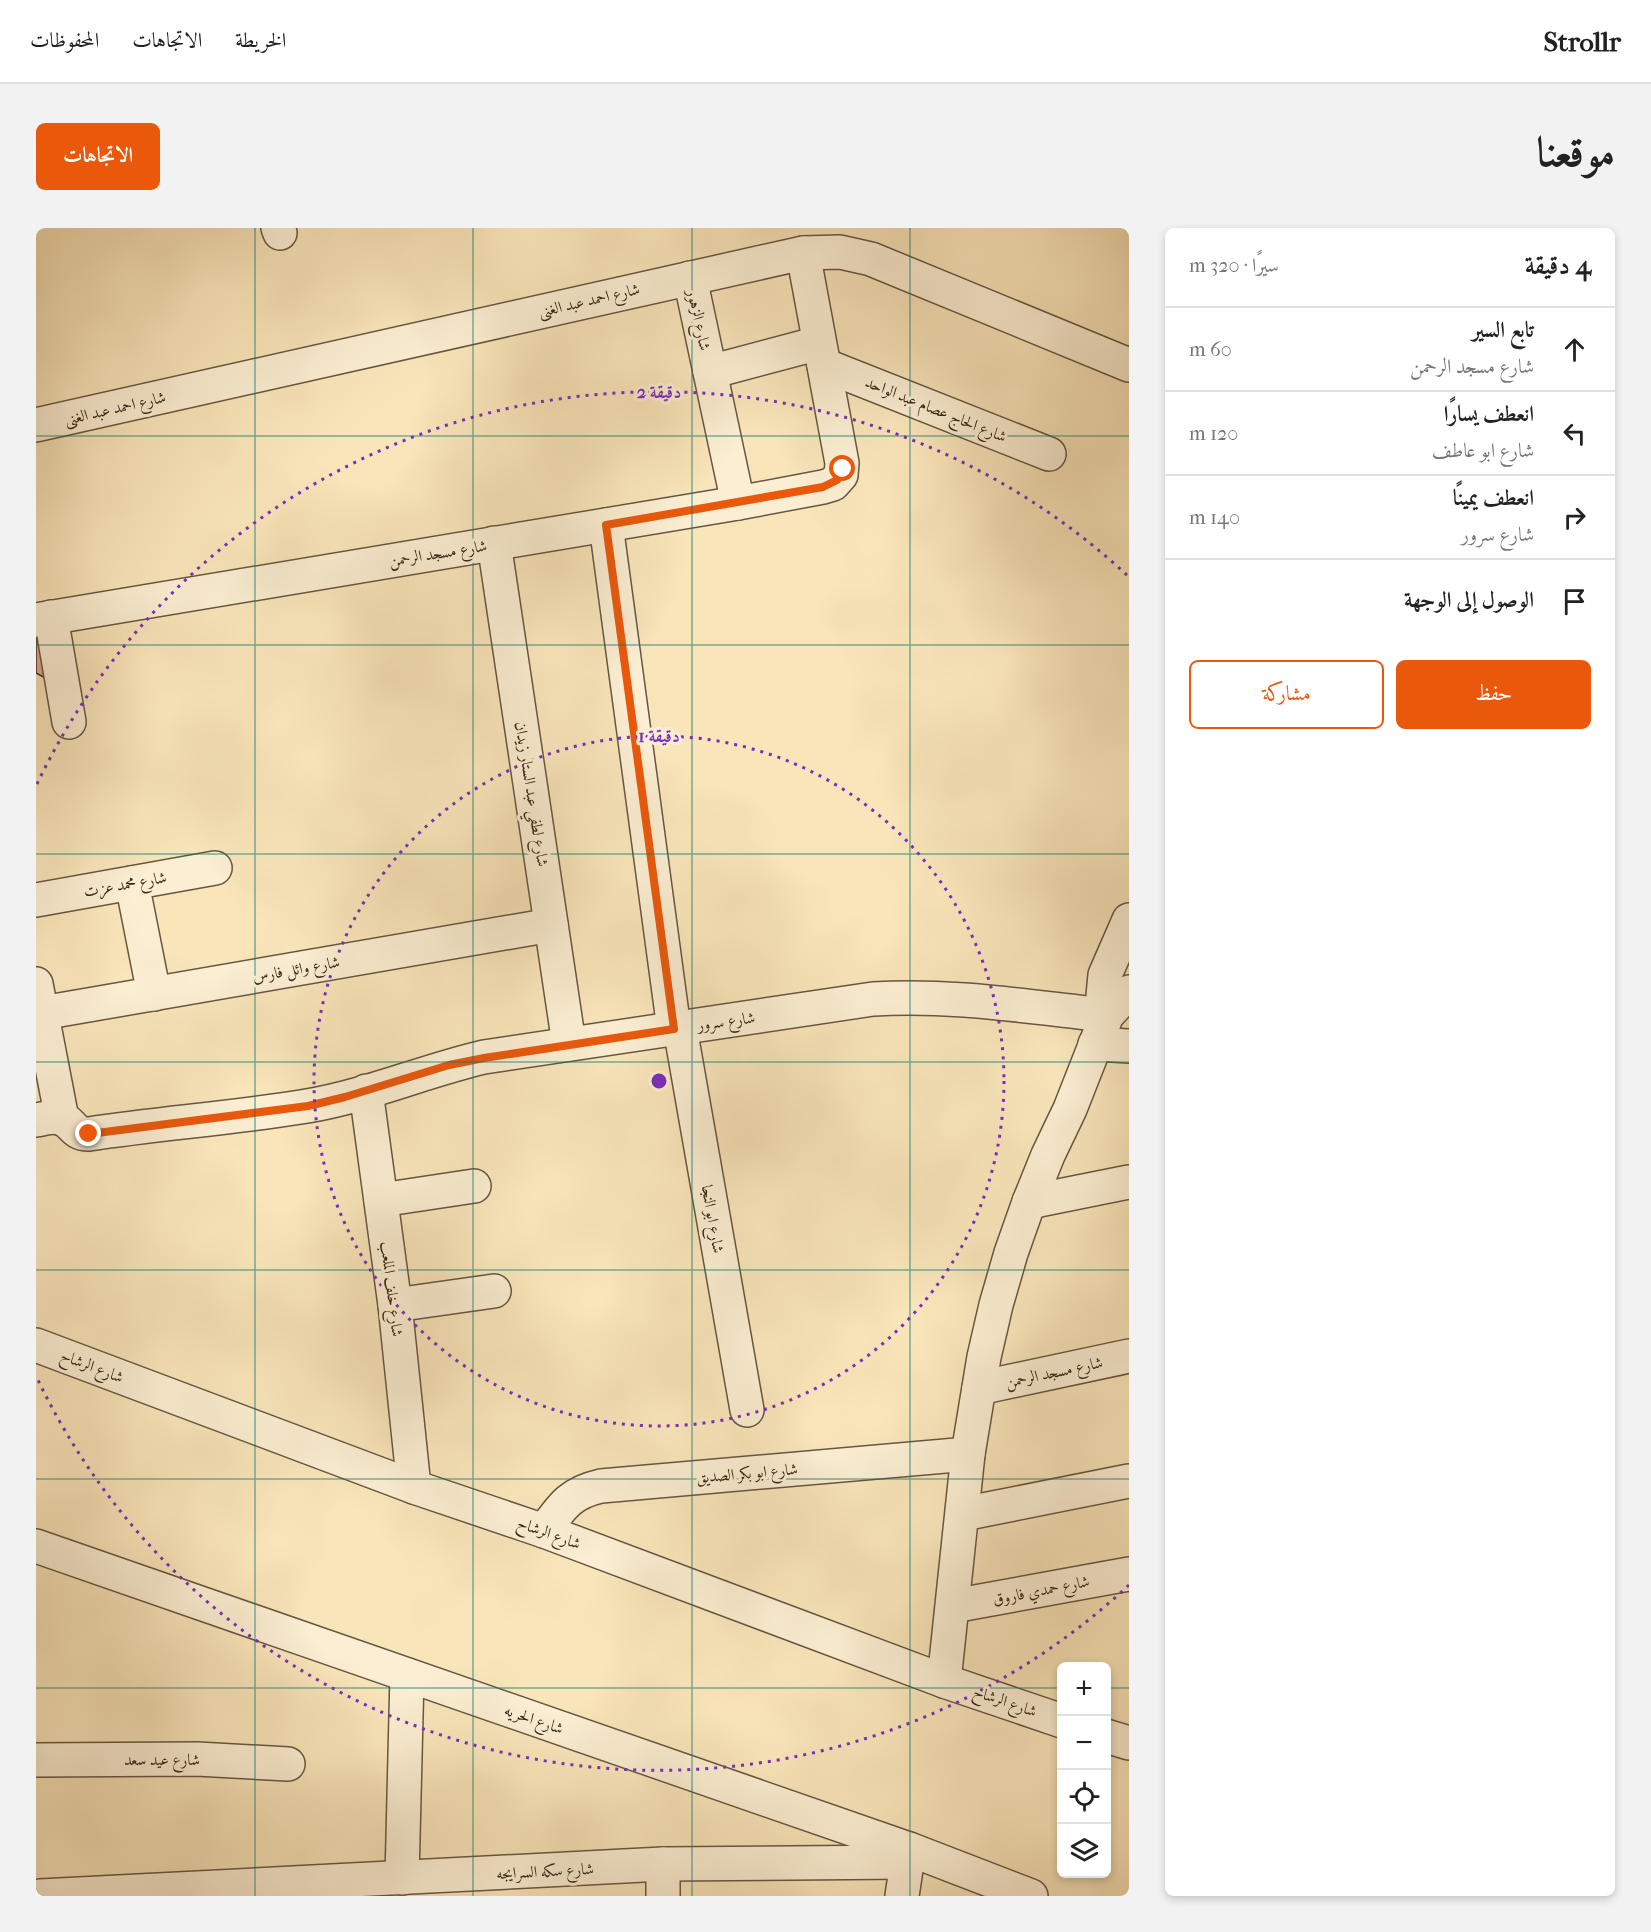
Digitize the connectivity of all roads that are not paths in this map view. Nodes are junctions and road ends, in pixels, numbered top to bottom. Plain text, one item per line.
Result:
1 (803, 253) junction
2 (690, 278) junction
3 (821, 354) junction
4 (1129, 365) edge
5 (710, 372) junction
6 (36, 425) edge
7 (1049, 454) dead end
8 (738, 503) junction
9 (606, 525) junction
10 (494, 543) junction
11 (43, 618) edge
12 (69, 722) dead end
13 (215, 868) dead end
14 (132, 883) junction
15 (36, 900) edge
16 (1129, 920) edge
17 (551, 925) junction
18 (154, 994) junction
19 (39, 999) edge
20 (1110, 1017) edge
21 (677, 1028) junction
22 (569, 1044) junction
23 (1129, 1046) edge
24 (366, 1091) junction
25 (49, 1119) edge
26 (1129, 1182) edge
27 (474, 1186) dead end
28 (381, 1200) junction
29 (1029, 1202) junction
30 (494, 1291) dead end
31 (395, 1305) junction
32 (36, 1345) edge
33 (1129, 1356) edge
34 (979, 1388) junction
35 (747, 1410) dead end
36 (968, 1454) junction
37 (1129, 1481) edge
38 (414, 1487) junction
39 (963, 1514) junction
40 (544, 1531) junction
41 (36, 1546) edge
42 (1129, 1574) edge
43 (953, 1606) junction
44 (407, 1675) junction
45 (944, 1681) junction
46 (1057, 1718) edge
47 (1111, 1737) edge
48 (1129, 1743) edge
49 (36, 1760) edge
50 (288, 1764) dead end
51 (908, 1855) junction
52 (402, 1878) junction
53 (663, 1880) edge
54 (529, 1884) edge
55 (223, 1892) edge
56 (128, 1894) edge
57 (40, 1896) edge
58 (902, 1896) edge
59 (1030, 1896) edge

1 - 2 street, شارع احمد عبد الغنى
1 - 3 street
1 - 4 street, شارع احمد عبد الغنى
2 - 5 street, شارع الزهور
2 - 6 street, شارع احمد عبد الغنى
3 - 5 street
3 - 7 street, شارع الحاج عصام عبد الواحد
3 - 8 street, شارع مسجد الرحمن
5 - 8 street, شارع الزهور
8 - 9 street, شارع مسجد الرحمن
9 - 10 street, شارع مسجد الرحمن
9 - 21 street, شارع ابو النجا
10 - 11 street, شارع مسجد الرحمن
10 - 17 street, شارع لطفي عبد الستار زيدان
11 - 12 street
13 - 14 street, شارع محمد عزت
14 - 15 street, شارع محمد عزت
14 - 18 street
16 - 20 street
17 - 18 street, شارع وائل فارس
17 - 22 street, شارع لطفي عبد الستار زيدان
18 - 19 street, شارع وائل فارس
19 - 25 street
20 - 21 street, شارع سرور
20 - 23 street, شارع سرور
20 - 29 street
21 - 22 street, شارع سرور
21 - 35 street, شارع ابو النجا
22 - 24 street, شارع سرور
24 - 25 street, شارع سرور
24 - 28 street, شارع خلف الملعب
26 - 29 street
27 - 28 street
28 - 31 street, شارع خلف الملعب
29 - 34 street
30 - 31 street
31 - 38 street, شارع خلف الملعب
32 - 38 street, شارع الرشاح
33 - 34 street, شارع مسجد الرحمن
34 - 36 street
36 - 39 street
36 - 40 street, شارع ابو بكر الصديق
37 - 39 street
38 - 40 street, شارع الرشاح
39 - 43 street
40 - 45 street, شارع الرشاح
41 - 44 street, شارع الحريه
42 - 43 street, شارع حمدي فاروق
43 - 45 street
44 - 51 street, شارع الحريه
44 - 52 street
45 - 46 street, شارع الرشاح
47 - 48 street
49 - 50 street, شارع عيد سعد
51 - 53 street, شارع سكه السرايجه
51 - 58 street
51 - 59 street, شارع الحريه
52 - 54 street, شارع سكه السرايجه
52 - 55 street, شارع سكه السرايجه
53 - 54 street, شارع سكه السرايجه
55 - 56 street, شارع سكه السرايجه
56 - 57 street, شارع سكه السرايجه

